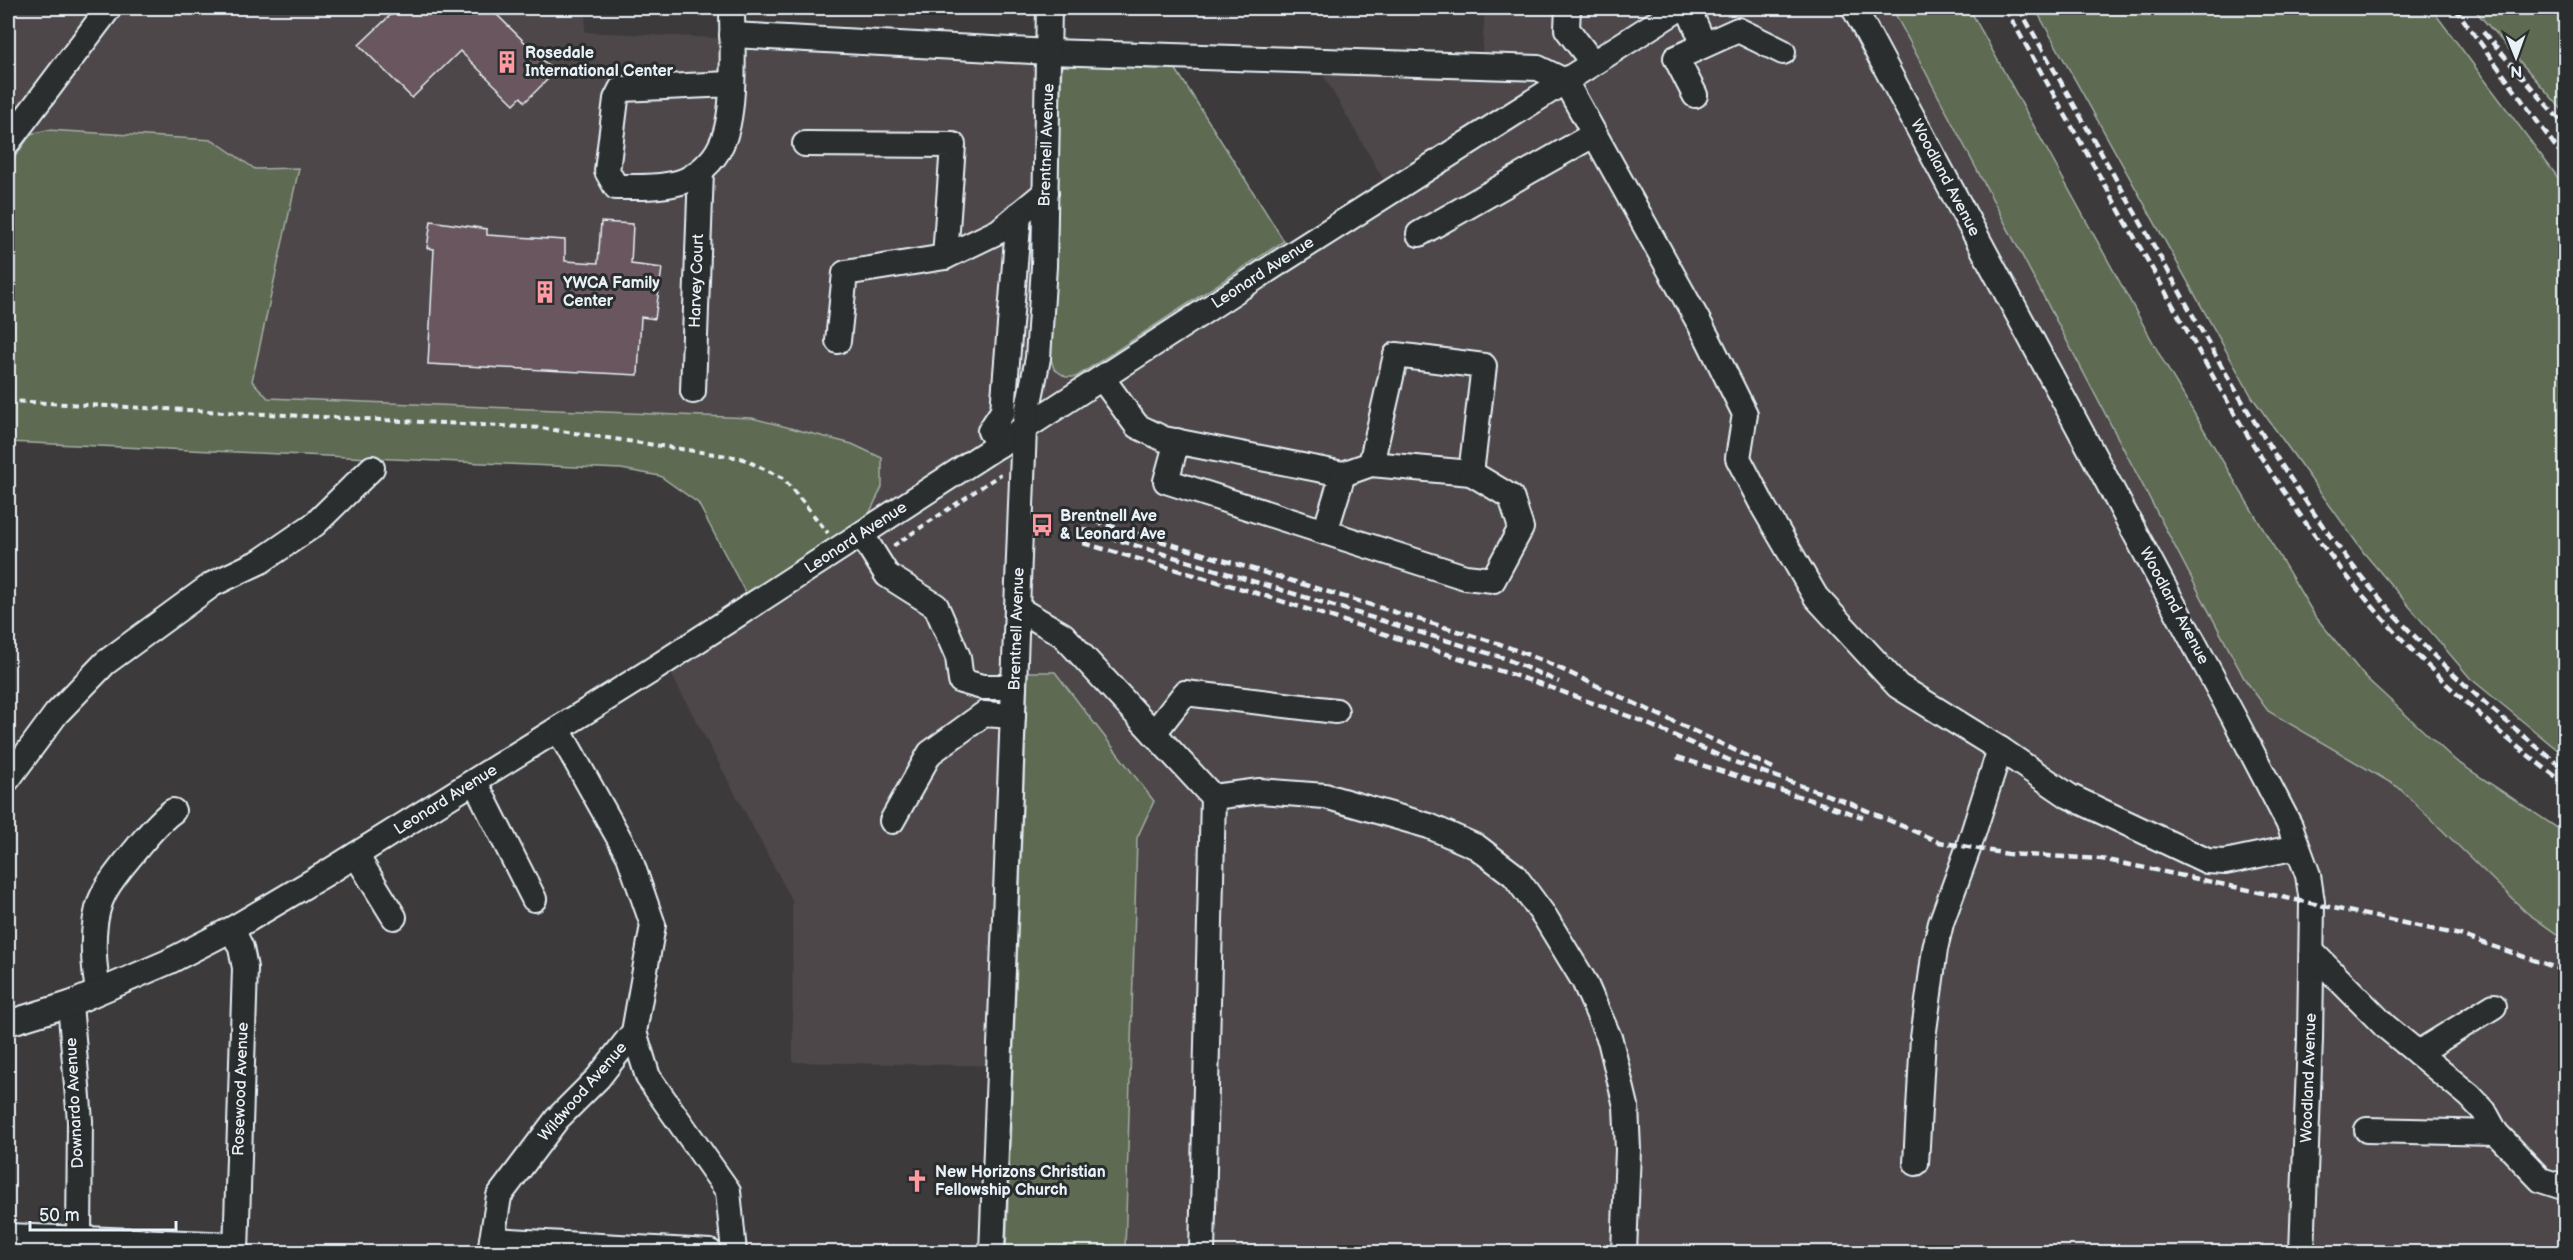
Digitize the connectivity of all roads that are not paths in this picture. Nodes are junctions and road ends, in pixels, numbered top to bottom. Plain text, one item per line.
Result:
1 (109, 8) edge
2 (732, 8) edge
3 (1050, 8) edge
4 (1568, 8) edge
5 (1680, 8) edge
6 (1688, 8) edge
7 (1854, 8) edge
8 (732, 35) junction
9 (1704, 45) junction
10 (1050, 52) junction
11 (1783, 52) dead end
12 (1593, 63) junction
13 (1565, 81) junction
14 (730, 84) junction
15 (1695, 95) dead end
16 (1593, 135) junction
17 (8, 142) edge
18 (805, 144) dead end
19 (701, 171) junction
20 (1046, 192) junction
21 (1019, 214) junction
22 (1419, 234) dead end
23 (945, 257) junction
24 (838, 341) dead end
25 (1007, 356) junction
26 (1038, 358) junction
27 (1102, 378) junction
28 (693, 391) dead end
29 (1024, 428) junction
30 (1177, 441) junction
31 (999, 446) junction
32 (1371, 464) junction
33 (372, 468) dead end
34 (1472, 473) junction
35 (1343, 474) junction
36 (1325, 532) junction
37 (862, 535) junction
38 (1017, 608) junction
39 (1014, 687) junction
40 (1336, 711) dead end
41 (1013, 716) junction
42 (558, 729) junction
43 (1154, 733) junction
44 (2000, 749) junction
45 (8, 779) edge
46 (475, 782) junction
47 (1213, 797) junction
48 (173, 812) dead end
49 (892, 821) dead end
50 (2297, 847) junction
51 (356, 855) junction
52 (534, 899) dead end
53 (394, 917) dead end
54 (232, 929) junction
55 (2313, 953) junction
56 (98, 991) junction
57 (70, 1004) junction
58 (2494, 1006) dead end
59 (8, 1023) edge
60 (634, 1032) junction
61 (2418, 1053) junction
62 (2367, 1130) dead end
63 (2496, 1133) junction
64 (1916, 1163) dead end
65 (2565, 1188) edge
66 (8, 1236) edge
67 (79, 1238) junction
68 (491, 1246) edge
69 (236, 1249) edge
70 (710, 1252) edge
71 (734, 1252) edge
72 (992, 1252) edge
73 (1202, 1252) edge
74 (1624, 1252) edge
75 (2302, 1252) edge

1 - 17 street
2 - 8 street
3 - 10 street, Brentnell Avenue
4 - 12 street
5 - 12 street, Leonard Avenue
6 - 9 street
7 - 50 street, Woodland Avenue
8 - 10 street
8 - 14 street
9 - 11 street
9 - 15 street
10 - 13 street
10 - 20 street, Brentnell Avenue
12 - 13 street, Leonard Avenue
13 - 16 street
13 - 27 street, Leonard Avenue
14 - 19 street
14 - 19 street
16 - 22 street
16 - 44 street
18 - 23 street
19 - 28 street, Harvey Court
20 - 21 street
20 - 26 street, Brentnell Avenue
21 - 23 street
21 - 25 street
23 - 24 street
25 - 26 street
25 - 31 street
26 - 29 street, Brentnell Avenue
27 - 29 street, Leonard Avenue
27 - 30 street
29 - 31 street, Leonard Avenue
29 - 38 street, Brentnell Avenue
30 - 35 street
30 - 36 street
31 - 37 street, Leonard Avenue
32 - 34 street
32 - 34 street
32 - 35 street
33 - 45 street
34 - 36 street
35 - 36 street
37 - 39 street
37 - 42 street, Leonard Avenue
38 - 39 street, Brentnell Avenue
38 - 43 street
39 - 41 street, Brentnell Avenue
40 - 43 street
41 - 49 street
41 - 72 street, Brentnell Avenue
42 - 46 street, Leonard Avenue
42 - 60 street, Wildwood Avenue
43 - 47 street
44 - 50 street
44 - 64 street
46 - 51 street, Leonard Avenue
46 - 52 street
47 - 73 street
47 - 74 street
48 - 56 street
50 - 55 street, Woodland Avenue
51 - 53 street
51 - 54 street, Leonard Avenue
54 - 56 street, Leonard Avenue
54 - 69 street, Rosewood Avenue
55 - 61 street
55 - 75 street, Woodland Avenue
56 - 57 street, Leonard Avenue
57 - 59 street, Leonard Avenue
57 - 67 street, Downardo Avenue
58 - 61 street
60 - 68 street, Wildwood Avenue
60 - 71 street
61 - 63 street
62 - 63 street
63 - 65 street
66 - 67 street
67 - 69 street
68 - 70 street

